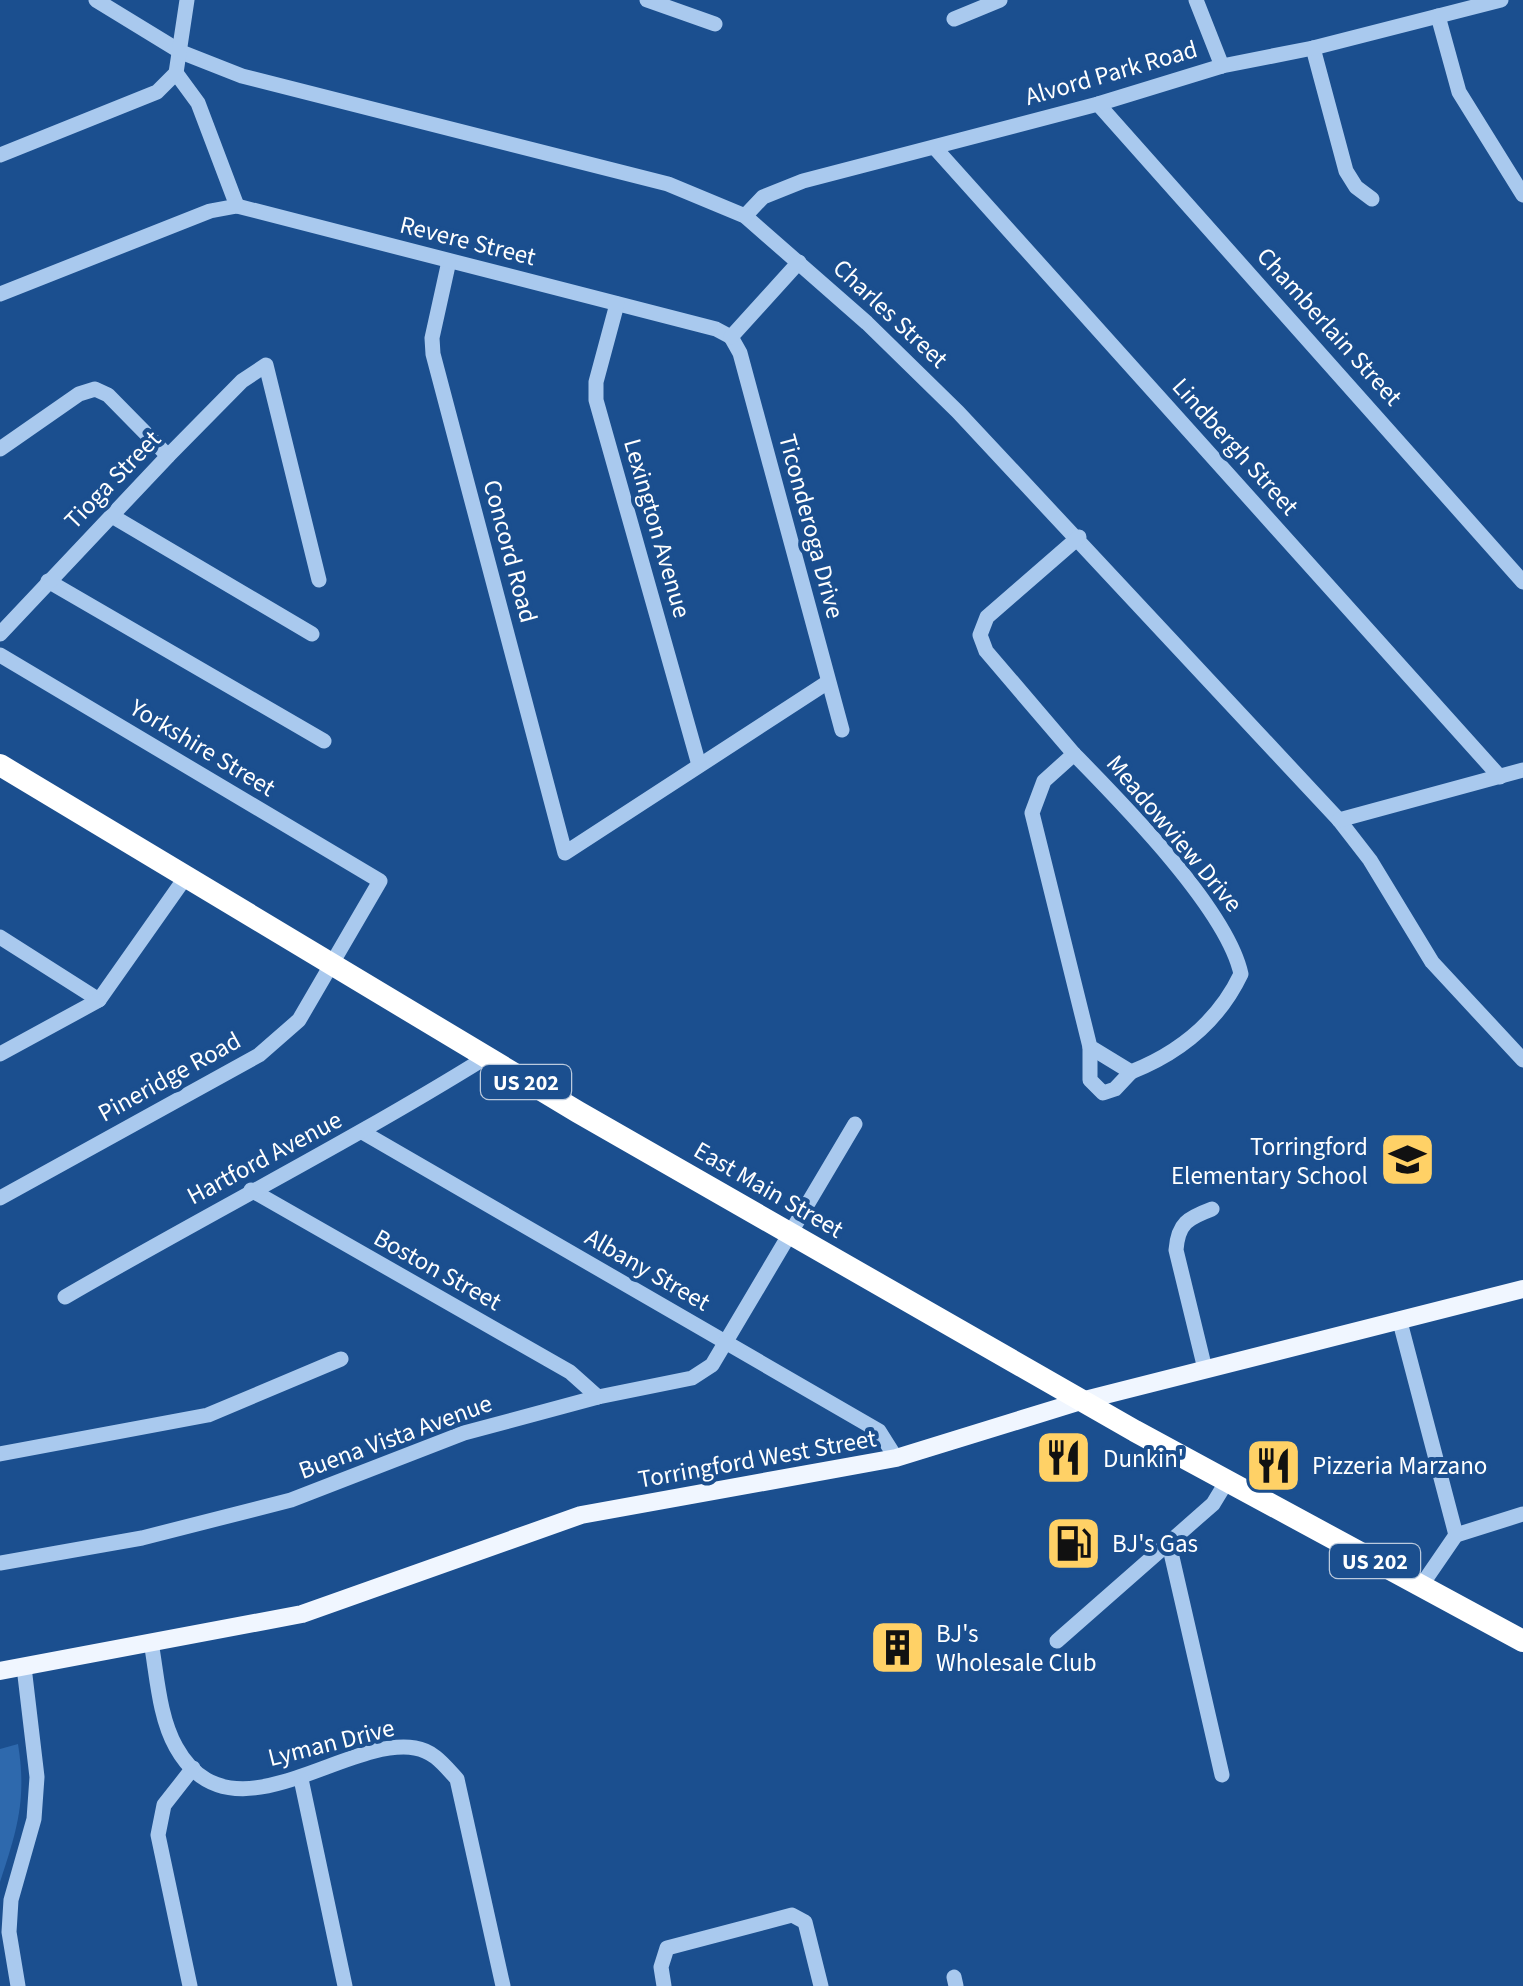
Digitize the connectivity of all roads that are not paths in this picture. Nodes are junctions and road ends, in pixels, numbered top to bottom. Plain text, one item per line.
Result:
1 (96, 0) edge
2 (187, 0) edge
3 (647, 0) edge
4 (1000, 0) edge
5 (1196, 0) edge
6 (1501, 0) edge
7 (1438, 16) junction
8 (954, 19) dead end
9 (715, 24) dead end
10 (1313, 48) junction
11 (181, 52) junction
12 (1222, 66) junction
13 (176, 73) junction
14 (1098, 104) junction
15 (935, 148) junction
16 (0, 155) edge
17 (1523, 195) edge
18 (1372, 199) dead end
19 (237, 206) junction
20 (745, 216) junction
21 (450, 261) junction
22 (800, 262) junction
23 (0, 294) edge
24 (617, 304) junction
25 (731, 337) junction
26 (0, 449) edge
27 (168, 456) junction
28 (112, 516) junction
29 (1079, 537) junction
30 (48, 580) junction
31 (320, 580) dead end
32 (1523, 582) edge
33 (0, 634) edge
34 (312, 634) dead end
35 (0, 655) edge
36 (828, 682) junction
37 (842, 730) dead end
38 (324, 742) dead end
39 (1074, 754) junction
40 (699, 765) junction
41 (1523, 770) edge
42 (4, 774) edge
43 (1500, 777) junction
44 (1338, 820) junction
45 (185, 878) junction
46 (380, 882) joint
47 (0, 937) edge
48 (334, 964) junction
49 (99, 1000) junction
50 (1090, 1047) junction
51 (0, 1054) edge
52 (485, 1058) junction
53 (1523, 1060) edge
54 (1131, 1072) junction
55 (855, 1124) dead end
56 (364, 1133) junction
57 (251, 1190) junction
58 (0, 1198) edge
59 (1212, 1209) dead end
60 (793, 1234) junction
61 (1523, 1289) edge
62 (65, 1297) dead end
63 (1400, 1322) junction
64 (724, 1342) junction
65 (341, 1359) dead end
66 (1205, 1369) junction
67 (598, 1397) junction
68 (1080, 1400) junction
69 (0, 1454) edge
70 (896, 1458) junction
71 (1228, 1481) junction
72 (1523, 1514) edge
73 (1456, 1535) junction
74 (1169, 1544) junction
75 (0, 1563) edge
76 (1421, 1586) junction
77 (1057, 1641) dead end
78 (1523, 1641) edge
79 (151, 1642) junction
80 (24, 1668) junction
81 (0, 1671) edge
82 (193, 1768) junction
83 (1222, 1775) dead end
84 (301, 1778) junction
85 (18, 1986) edge
86 (190, 1986) edge
87 (345, 1986) edge
88 (503, 1986) edge
89 (664, 1986) edge
90 (821, 1986) edge

1 - 11 street, Charles Street
2 - 11 street
3 - 9 street
4 - 8 street
5 - 12 street
6 - 7 street, Alvord Park Road
7 - 10 street, Alvord Park Road
7 - 17 street
10 - 12 street, Alvord Park Road
10 - 18 street
11 - 13 street
11 - 20 street, Charles Street
12 - 14 street, Alvord Park Road
13 - 16 street
13 - 19 street
14 - 15 street, Alvord Park Road
14 - 32 street, Chamberlain Street
15 - 20 street, Alvord Park Road
15 - 43 street, Lindbergh Street
19 - 21 street, Revere Street
19 - 23 street
20 - 22 street, Charles Street
21 - 24 street, Revere Street
21 - 40 street, Concord Road
22 - 25 street
22 - 29 street, Charles Street
24 - 25 street, Revere Street
24 - 40 street, Lexington Avenue
25 - 36 street, Ticonderoga Drive
26 - 27 street
27 - 28 street, Tioga Street
27 - 31 street, Tioga Street
28 - 30 street, Tioga Street
28 - 34 street
29 - 39 street, Meadowview Drive
29 - 44 street, Charles Street
30 - 33 street, Tioga Street
30 - 38 street
35 - 46 street, Yorkshire Street
36 - 37 street, Ticonderoga Drive
36 - 40 street
39 - 50 street, Meadowview Drive
39 - 54 street, Meadowview Drive
41 - 43 street
42 - 45 highway, East Main Street / US 202
43 - 44 street
44 - 53 street, Charles Street
45 - 48 highway, East Main Street / US 202
45 - 49 street
46 - 48 street, Pineridge Road
47 - 49 street
48 - 52 highway, East Main Street / US 202
48 - 58 street, Pineridge Road
49 - 51 street
50 - 54 street
50 - 54 street, Meadowview Drive
52 - 56 street, Hartford Avenue
52 - 60 highway, East Main Street / US 202
55 - 60 street, Buena Vista Avenue
56 - 57 street, Hartford Avenue
56 - 64 street, Albany Street
57 - 62 street, Hartford Avenue
57 - 67 street, Boston Street
59 - 66 street
60 - 64 street, Buena Vista Avenue
60 - 68 highway, East Main Street / US 202
61 - 63 main road, Torringford West Street
63 - 66 main road, Torringford West Street
63 - 73 street
64 - 67 street, Buena Vista Avenue
64 - 70 street, Albany Street
65 - 69 street
66 - 68 main road, Torringford West Street
67 - 75 street, Buena Vista Avenue
68 - 70 main road, Torringford West Street
68 - 71 highway, East Main Street / US 202
70 - 79 main road, Torringford West Street
71 - 74 street
71 - 76 highway, East Main Street / US 202
72 - 73 street
73 - 76 street
74 - 77 street
74 - 83 street
76 - 78 highway, East Main Street / US 202
79 - 80 main road, Torringford West Street
79 - 82 street
80 - 81 main road, Torringford West Street
80 - 85 street
82 - 84 street, Lyman Drive
82 - 86 street
84 - 87 street
84 - 88 street, Lyman Drive
89 - 90 street

